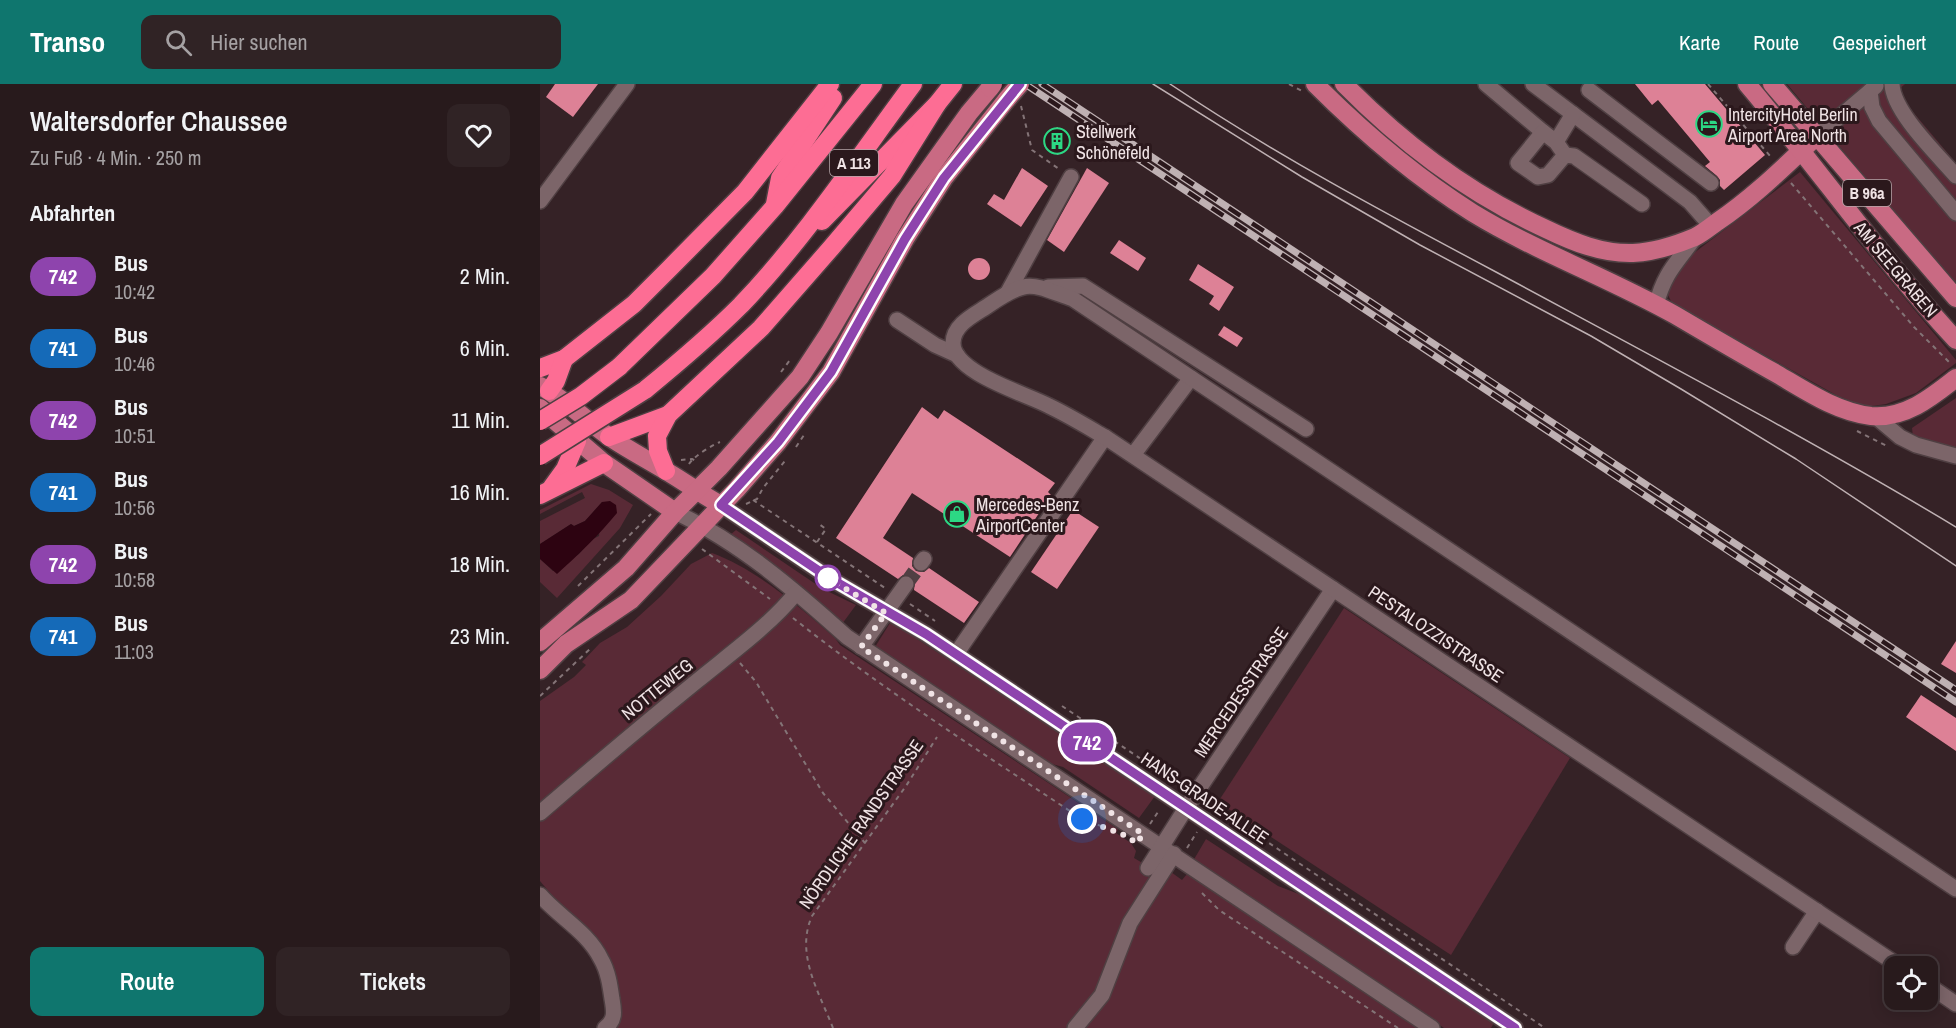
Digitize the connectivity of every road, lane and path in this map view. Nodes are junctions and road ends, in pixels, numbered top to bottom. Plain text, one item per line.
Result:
1 (627, 84) edge
2 (830, 84) edge
3 (841, 84) edge
4 (873, 84) edge
5 (913, 84) edge
6 (953, 84) edge
7 (1289, 84) edge
8 (1344, 84) edge
9 (1486, 84) edge
10 (1533, 84) edge
11 (1708, 84) edge
12 (1747, 84) edge
13 (1772, 84) edge
14 (1892, 84) edge
15 (991, 86) edge
16 (1589, 86) edge
17 (1312, 87) edge
18 (1874, 87) edge
19 (1013, 94) edge
20 (937, 104) junction
21 (1574, 114) junction
22 (1543, 132) junction
23 (1817, 136) junction
24 (1556, 142) junction
25 (1801, 151) junction
26 (1565, 155) junction
27 (1781, 170) junction
28 (1956, 176) edge
29 (1071, 177) joint
30 (1711, 183) dead end
31 (540, 201) edge
32 (1642, 204) dead end
33 (775, 206) junction
34 (1956, 213) edge
35 (1704, 231) junction
36 (795, 242) junction
37 (1038, 287) junction
38 (1008, 292) junction
39 (1956, 298) edge
40 (1656, 305) junction
41 (897, 320) dead end
42 (1956, 340) edge
43 (955, 348) junction
44 (564, 359) junction
45 (540, 368) edge
46 (1954, 371) edge
47 (1191, 378) junction
48 (543, 404) edge
49 (573, 409) junction
50 (668, 415) junction
51 (1875, 416) junction
52 (1306, 429) dead end
53 (1105, 436) junction
54 (609, 437) junction
55 (577, 441) junction
56 (1133, 455) junction
57 (540, 456) edge
58 (1956, 456) edge
59 (698, 462) dead end
60 (604, 463) junction
61 (672, 465) junction
62 (695, 491) junction
63 (543, 494) edge
64 (721, 505) junction
65 (675, 512) junction
66 (645, 520) dead end
67 (820, 522) dead end
68 (702, 525) junction
69 (817, 542) dead end
70 (700, 548) dead end
71 (906, 584) tunnel mouth
72 (576, 589) dead end
73 (1333, 589) junction
74 (796, 593) junction
75 (782, 609) junction
76 (886, 613) junction
77 (540, 642) edge
78 (861, 647) junction
79 (732, 652) junction
80 (956, 654) junction
81 (540, 670) edge
82 (937, 737) dead end
83 (1168, 797) junction
84 (1186, 808) junction
85 (540, 813) edge
86 (1204, 821) junction
87 (1102, 826) dead end
88 (1251, 831) dead end
89 (1143, 834) junction
90 (865, 843) junction
91 (1172, 853) junction
92 (1148, 868) dead end
93 (1199, 889) dead end
94 (1956, 889) edge
95 (540, 895) edge
96 (1817, 911) junction
97 (1793, 947) dead end
98 (1884, 956) edge
99 (1938, 992) edge
100 (1956, 1004) edge
101 (605, 1028) edge
102 (833, 1028) edge
103 (1075, 1028) edge
104 (1398, 1028) edge
105 (1432, 1028) edge
106 (1515, 1028) edge
107 (1545, 1028) edge

1 - 31 street
2 - 44 highway
3 - 33 highway
4 - 33 highway, A 113
5 - 36 highway, A 113
6 - 20 highway
7 - 17 path
8 - 35 main road
9 - 22 street
10 - 21 street
11 - 27 path
12 - 25 main road, AM SEEGRABEN / B 96a
13 - 23 main road, AM SEEGRABEN / B 96a
14 - 28 street
15 - 62 main road
16 - 30 street
17 - 40 main road
18 - 23 street
18 - 34 street
19 - 29 path
19 - 64 main road
20 - 36 highway
20 - 50 highway
21 - 24 street
21 - 35 street
22 - 24 street
22 - 26 street
23 - 25 main road
23 - 39 main road, AM SEEGRABEN / B 96a
24 - 26 street
25 - 27 main road
25 - 42 main road, AM SEEGRABEN / B 96a
26 - 32 street
27 - 35 main road
27 - 46 path
29 - 38 street
33 - 48 highway, A 113, bridge
35 - 40 street
36 - 57 highway, A 113, bridge
37 - 38 street
37 - 47 street
37 - 52 street
38 - 43 street
40 - 51 main road
41 - 43 street, PESTALOZZISTRASSE
43 - 53 street, PESTALOZZISTRASSE
44 - 45 highway
44 - 48 highway
46 - 51 main road
47 - 56 street
47 - 94 street
48 - 49 main road
48 - 55 main road
49 - 54 main road
49 - 55 main road
50 - 54 highway
50 - 61 highway
51 - 58 street
53 - 56 street, PESTALOZZISTRASSE
53 - 80 street
54 - 55 main road
54 - 61 main road
55 - 60 main road
55 - 63 highway
56 - 73 street, PESTALOZZISTRASSE
59 - 61 path
60 - 63 highway
60 - 65 main road
61 - 62 main road
62 - 64 main road
62 - 65 main road
64 - 68 main road
64 - 76 street, HANS-GRADE-ALLEE
65 - 68 street
65 - 77 main road
66 - 72 path
67 - 69 path
68 - 74 street
68 - 81 main road
70 - 75 path
71 - 76 street
73 - 84 street, MERCEDESSTRASSE
73 - 96 street, PESTALOZZISTRASSE
74 - 75 street, NOTTEWEG
74 - 78 street
75 - 79 street, NOTTEWEG
75 - 87 path
76 - 78 street
76 - 80 street, HANS-GRADE-ALLEE
78 - 89 street
79 - 85 street, NOTTEWEG
79 - 90 path
80 - 83 street, HANS-GRADE-ALLEE
82 - 90 path, NÖRDLICHE RANDSTRASSE
83 - 84 street, HANS-GRADE-ALLEE
83 - 89 path
84 - 86 street, HANS-GRADE-ALLEE
84 - 91 street, MERCEDESSTRASSE
86 - 91 path
86 - 106 street, HANS-GRADE-ALLEE
88 - 107 path
89 - 91 street
90 - 102 path, NÖRDLICHE RANDSTRASSE
91 - 92 street
91 - 103 street
91 - 105 street
93 - 104 path
95 - 101 street
96 - 97 street
96 - 98 street, PESTALOZZISTRASSE
99 - 100 street

